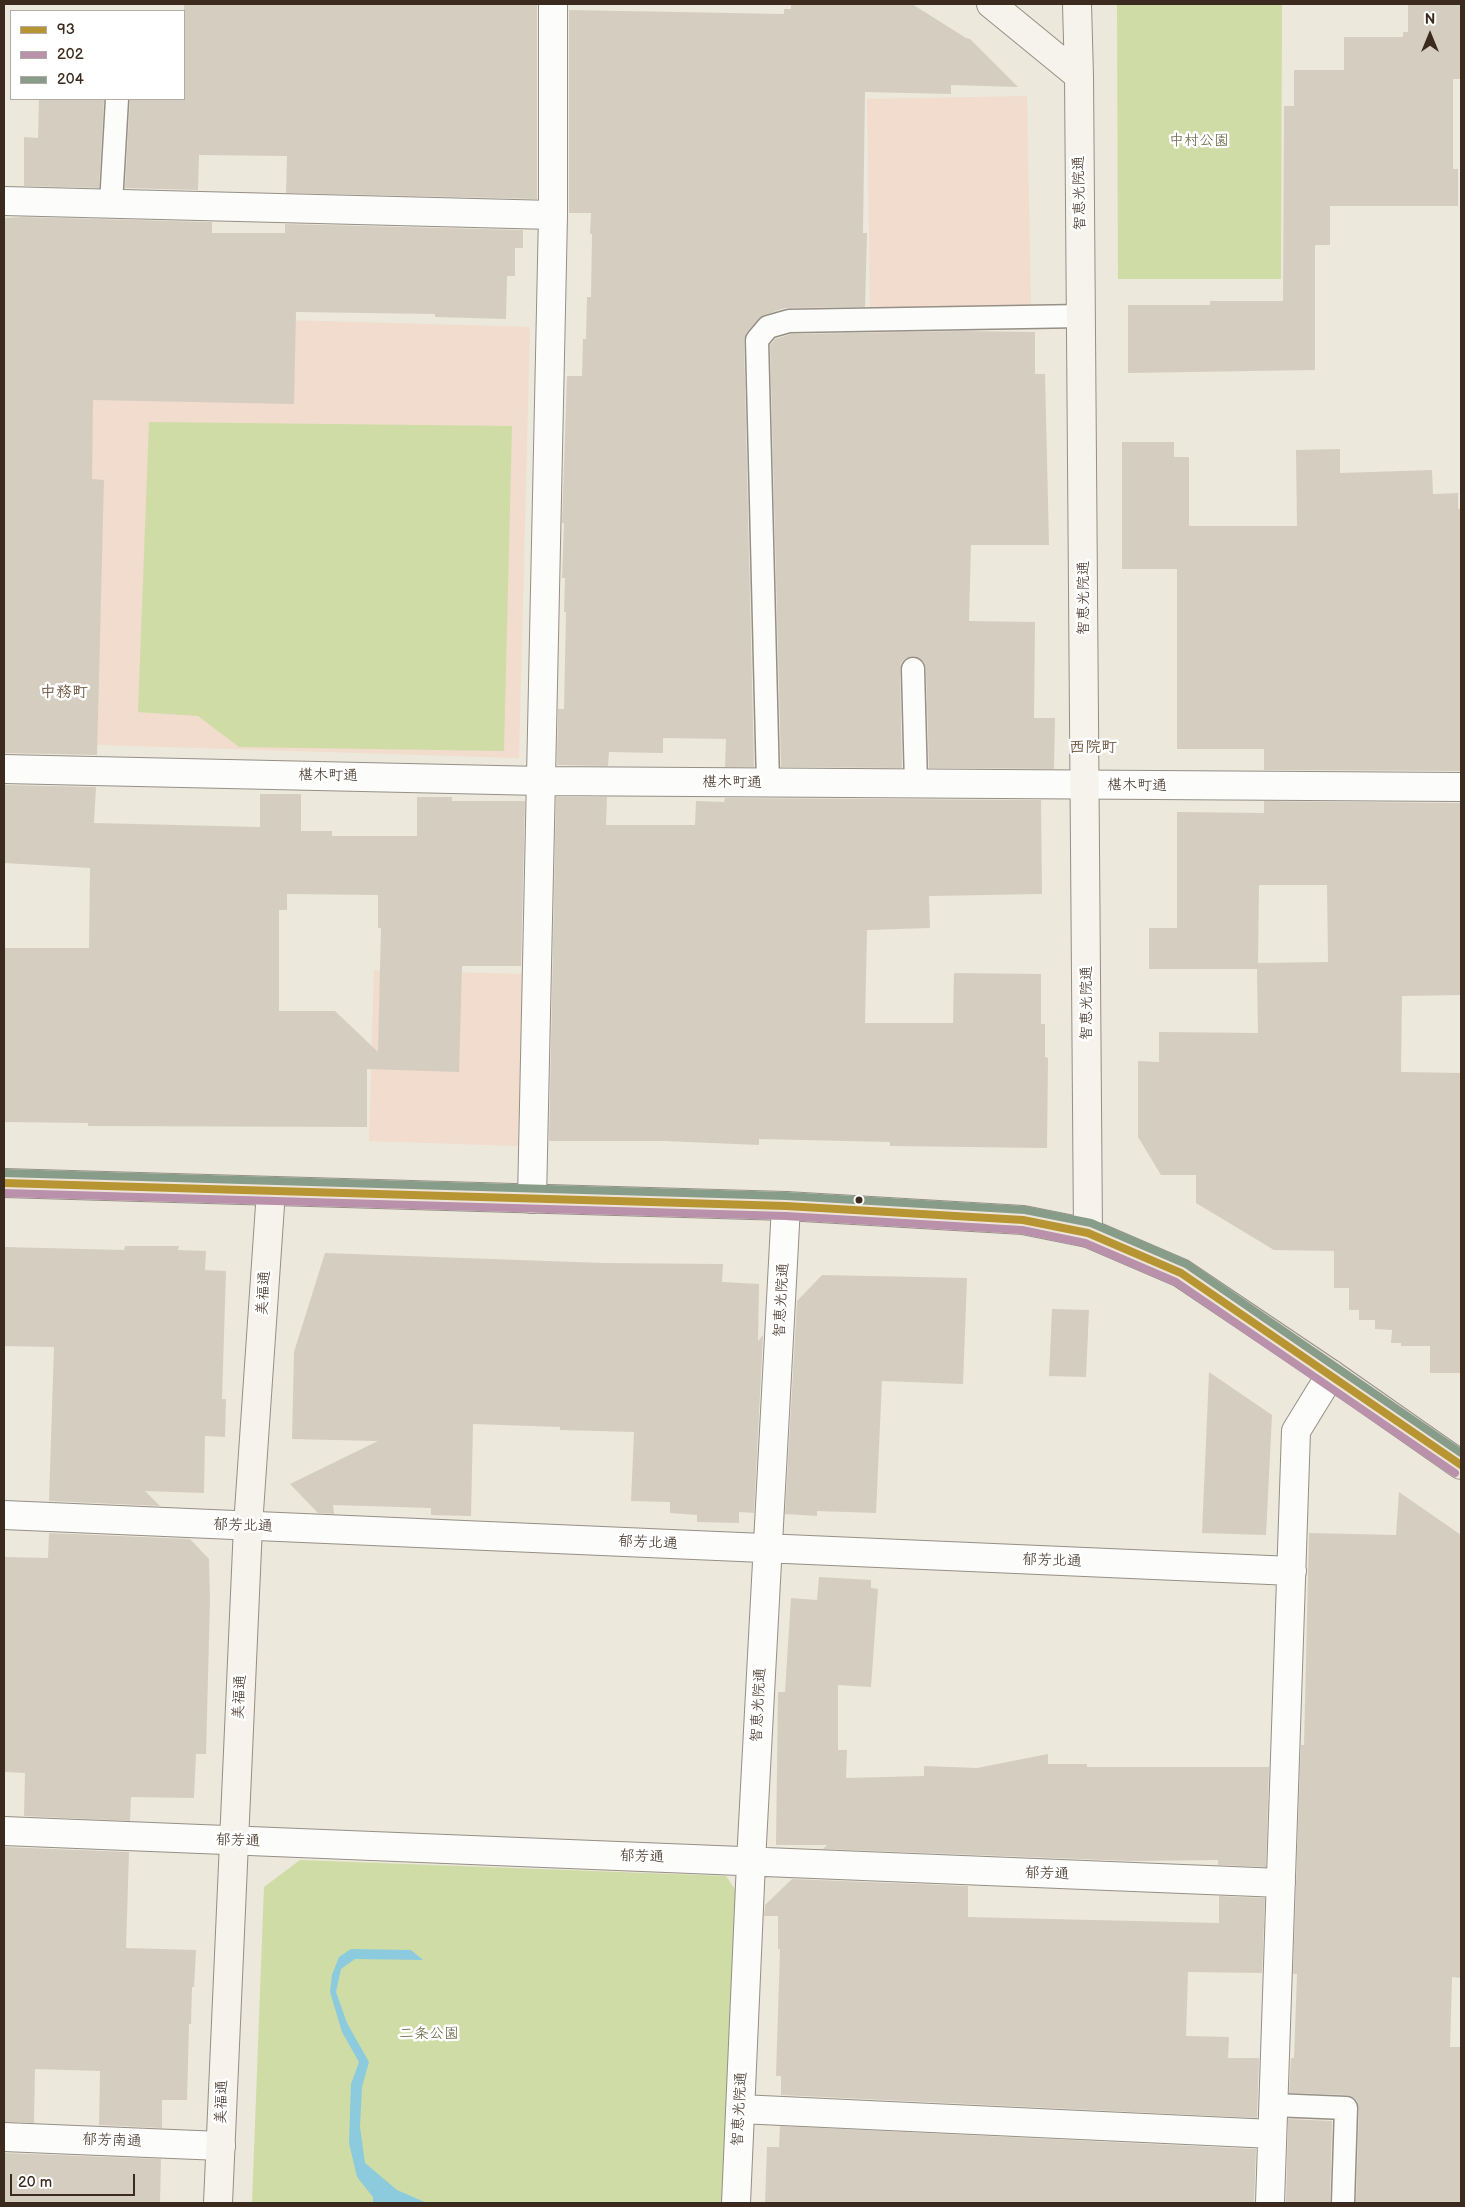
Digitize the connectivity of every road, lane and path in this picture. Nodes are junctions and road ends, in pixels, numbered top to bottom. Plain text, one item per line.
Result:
1 (553, 4) edge
2 (991, 4) edge
3 (1077, 4) edge
4 (1079, 76) junction
5 (116, 100) edge
6 (4, 201) edge
7 (112, 204) junction
8 (553, 215) junction
9 (1082, 316) junction
10 (913, 669) dead end
11 (4, 769) edge
12 (541, 781) junction
13 (768, 783) junction
14 (916, 784) junction
15 (1086, 784) junction
16 (1461, 787) edge
17 (4, 1184) edge
18 (271, 1191) junction
19 (532, 1199) junction
20 (786, 1206) junction
21 (1088, 1233) junction
22 (1332, 1374) junction
23 (1461, 1465) edge
24 (4, 1515) edge
25 (248, 1526) junction
26 (768, 1549) junction
27 (1292, 1571) junction
28 (4, 1831) edge
29 (234, 1840) junction
30 (751, 1862) junction
31 (1281, 1883) junction
32 (1274, 2105) junction
33 (740, 2109) junction
34 (1272, 2134) junction
35 (4, 2136) edge
36 (221, 2146) junction
37 (218, 2203) edge
38 (736, 2203) edge
39 (1270, 2203) edge
40 (1343, 2203) edge

1 - 8 street
2 - 4 street
3 - 4 street, 智恵光院通
4 - 9 street, 智恵光院通
5 - 7 lane
6 - 7 street
7 - 8 street
8 - 12 street
9 - 13 lane
9 - 15 street, 智恵光院通
10 - 14 lane
11 - 12 street, 椹木町通
12 - 13 street, 椹木町通
12 - 19 street
13 - 14 street, 椹木町通
14 - 15 street, 椹木町通
15 - 16 street, 椹木町通
15 - 21 street, 智恵光院通
17 - 18 main road
18 - 19 main road
18 - 25 street, 美福通
19 - 20 main road
20 - 21 main road
20 - 26 street, 智恵光院通
21 - 22 main road
22 - 23 main road
22 - 27 street
24 - 25 street, 郁芳北通
25 - 26 street, 郁芳北通
25 - 29 street, 美福通
26 - 27 street, 郁芳北通
26 - 30 street, 智恵光院通
27 - 31 street
28 - 29 street, 郁芳通
29 - 30 street, 郁芳通
29 - 36 street, 美福通
30 - 31 street, 郁芳通
30 - 33 street, 智恵光院通
31 - 32 street
32 - 34 street
32 - 40 lane
33 - 34 street
33 - 38 street, 智恵光院通
34 - 39 street
35 - 36 street, 郁芳南通
36 - 37 street, 美福通

